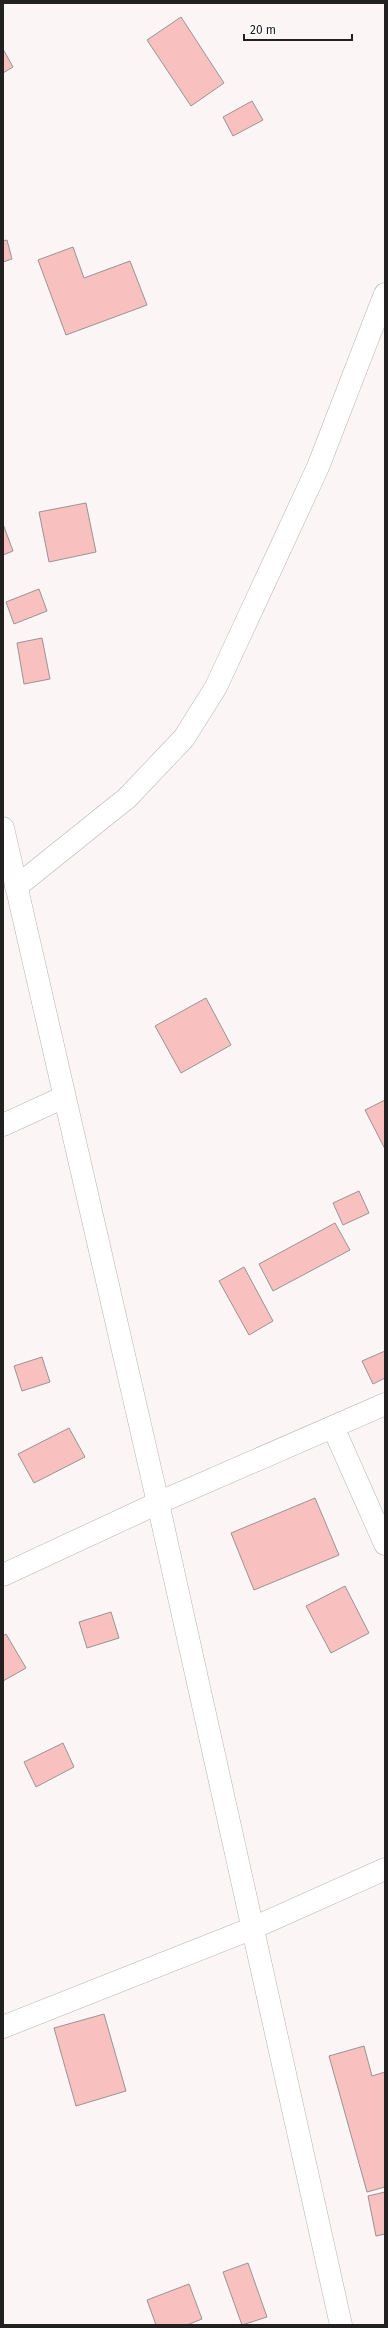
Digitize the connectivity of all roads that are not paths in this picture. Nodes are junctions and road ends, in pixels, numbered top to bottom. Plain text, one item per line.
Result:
1 (385, 294) edge
2 (3, 828) edge
3 (16, 888) junction
4 (64, 1097) junction
5 (3, 1125) edge
6 (385, 1404) edge
7 (333, 1427) junction
8 (158, 1503) junction
9 (385, 1544) edge
10 (3, 1575) edge
11 (385, 1869) edge
12 (253, 1928) junction
13 (3, 2027) edge
14 (341, 2325) edge

1 - 3 main road
2 - 3 main road
3 - 4 main road
4 - 5 main road
4 - 8 main road
6 - 7 main road
7 - 8 main road
7 - 9 main road
8 - 10 main road
8 - 12 main road
11 - 12 main road
12 - 13 main road
12 - 14 main road

